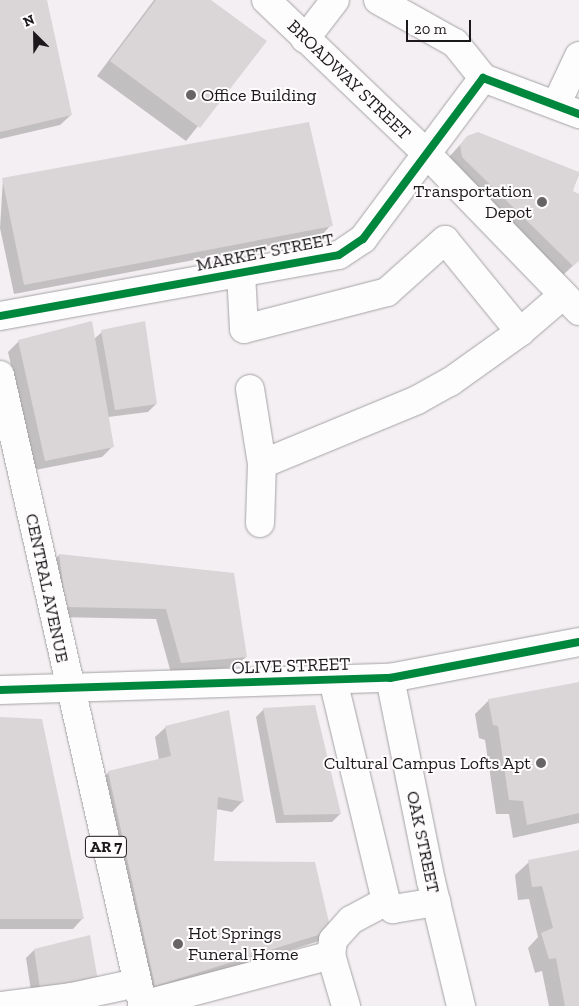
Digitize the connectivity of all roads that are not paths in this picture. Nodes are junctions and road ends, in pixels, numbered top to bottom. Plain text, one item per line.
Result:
1 (266, 0) edge
2 (335, 0) edge
3 (378, 0) edge
4 (305, 39) junction
5 (579, 56) edge
6 (483, 78) junction
7 (567, 110) edge
8 (426, 153) junction
9 (242, 273) junction
10 (575, 306) edge
11 (0, 316) edge
12 (520, 332) junction
13 (0, 375) edge
14 (250, 388) dead end
15 (8, 448) edge
16 (262, 464) junction
17 (260, 523) dead end
18 (579, 642) edge
19 (390, 678) junction
20 (333, 680) junction
21 (69, 687) junction
22 (0, 690) edge
23 (386, 901) junction
24 (436, 902) junction
25 (331, 955) junction
26 (141, 998) edge
27 (2, 1006) edge
28 (346, 1006) edge
29 (461, 1006) edge

1 - 4 street, BROADWAY STREET
2 - 4 street
3 - 6 street
4 - 8 street, BROADWAY STREET
5 - 7 street
6 - 7 street
6 - 8 street, MARKET STREET
8 - 9 street, MARKET STREET
8 - 10 street, BROADWAY STREET
9 - 11 street, MARKET STREET
9 - 12 street
10 - 12 street
12 - 16 street
13 - 15 street, CENTRAL AVENUE / AR 7
14 - 16 street
15 - 21 street, CENTRAL AVENUE / AR 7
16 - 17 street
18 - 19 street, OLIVE STREET
19 - 20 street, OLIVE STREET
19 - 24 street, OAK STREET
20 - 21 street, OLIVE STREET
20 - 23 street
21 - 22 street, OLIVE STREET
21 - 26 street, CENTRAL AVENUE / AR 7
23 - 24 street
23 - 25 street
24 - 29 street, OAK STREET
25 - 26 street
25 - 28 street
26 - 27 street

